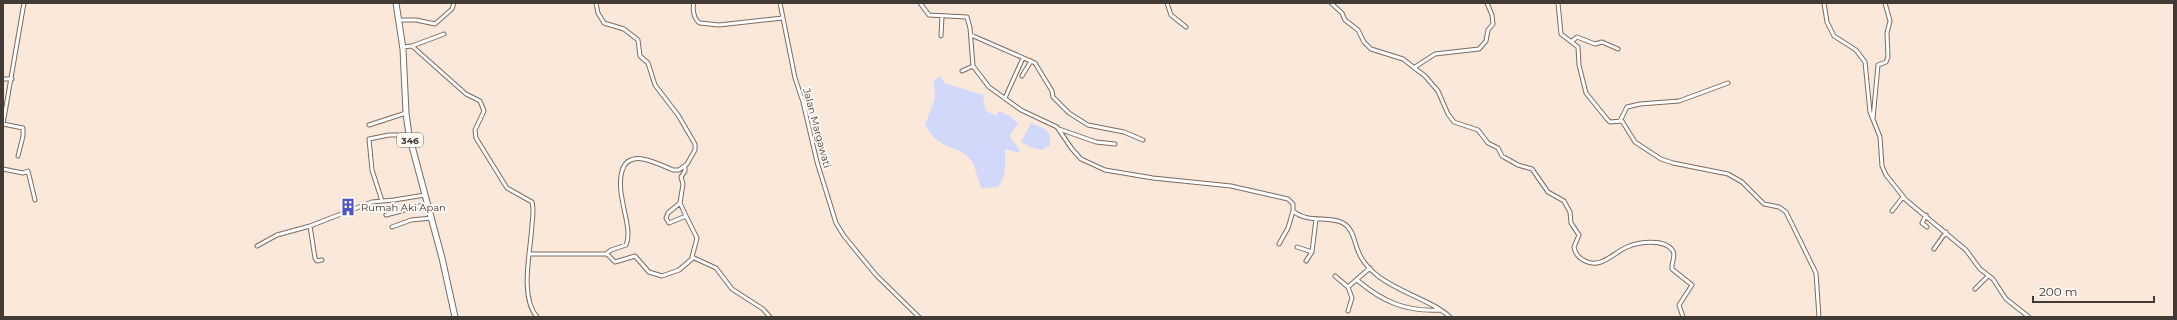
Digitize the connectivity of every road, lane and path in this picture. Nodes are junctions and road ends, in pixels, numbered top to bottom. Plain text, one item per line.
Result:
1 (24, 3) edge
2 (396, 3) edge
3 (454, 3) edge
4 (596, 3) edge
5 (694, 3) edge
6 (780, 3) edge
7 (920, 3) edge
8 (1167, 3) edge
9 (1331, 3) edge
10 (1338, 3) edge
11 (1487, 3) edge
12 (1558, 3) edge
13 (1824, 3) edge
14 (1885, 3) edge
15 (1337, 8) junction
16 (942, 16) junction
17 (783, 18) junction
18 (399, 20) junction
19 (1186, 27) dead end
20 (444, 34) dead end
21 (971, 35) junction
22 (941, 36) dead end
23 (1572, 41) junction
24 (412, 46) junction
25 (403, 49) junction
26 (1618, 49) dead end
27 (1023, 58) junction
28 (1031, 61) junction
29 (973, 66) junction
30 (1415, 67) junction
31 (962, 71) dead end
32 (1022, 76) dead end
33 (12, 78) junction
34 (3, 79) edge
35 (1728, 83) dead end
36 (1005, 98) junction
37 (406, 112) junction
38 (1873, 119) junction
39 (1620, 121) junction
40 (3, 124) edge
41 (370, 125) dead end
42 (1060, 129) junction
43 (409, 136) junction
44 (1143, 140) dead end
45 (1115, 144) dead end
46 (18, 156) dead end
47 (685, 167) junction
48 (3, 169) edge
49 (425, 195) junction
50 (1903, 197) junction
51 (35, 200) dead end
52 (382, 201) junction
53 (680, 203) junction
54 (427, 204) junction
55 (1294, 210) junction
56 (1892, 211) dead end
57 (386, 215) dead end
58 (1926, 215) junction
59 (686, 216) junction
60 (432, 218) junction
61 (1316, 219) junction
62 (310, 226) junction
63 (392, 227) dead end
64 (1928, 227) dead end
65 (1946, 232) junction
66 (1278, 244) dead end
67 (257, 246) dead end
68 (1297, 247) dead end
69 (1934, 249) dead end
70 (1312, 252) junction
71 (531, 253) junction
72 (608, 254) junction
73 (693, 258) junction
74 (322, 260) dead end
75 (1306, 261) dead end
76 (1370, 268) junction
77 (1335, 276) dead end
78 (1988, 276) junction
79 (1358, 280) junction
80 (1348, 287) junction
81 (1975, 289) dead end
82 (1441, 310) junction
83 (1348, 311) dead end
84 (455, 317) edge
85 (537, 317) edge
86 (770, 317) edge
87 (919, 317) edge
88 (1450, 317) edge
89 (1682, 317) edge
90 (1819, 317) edge
91 (2029, 317) edge

1 - 33 street
2 - 18 main road, 346
3 - 18 street
4 - 47 street
5 - 17 street
6 - 17 street, Jalan Margawati
7 - 16 street
8 - 19 street
9 - 15 street
10 - 15 street
11 - 30 street
12 - 23 street
13 - 38 street
14 - 38 street
15 - 30 street
16 - 21 street
16 - 22 street
17 - 87 street, Jalan Margawati
18 - 25 main road, 346
20 - 24 street
21 - 27 street
21 - 29 street
23 - 26 street
23 - 39 street
24 - 25 street
24 - 71 street
25 - 37 main road, 346
27 - 28 street
27 - 36 street
28 - 32 street
28 - 44 street
29 - 31 street
29 - 36 street
30 - 89 street
33 - 34 street
33 - 40 street
35 - 39 street
36 - 42 street
37 - 41 street
37 - 43 main road, 346
38 - 50 street
39 - 90 street
40 - 46 street
42 - 45 street
42 - 55 street
43 - 49 main road, 346
43 - 52 street
47 - 53 street
47 - 72 street
48 - 51 street
49 - 52 street
49 - 54 main road, 346
50 - 56 street
50 - 58 street
52 - 62 street
53 - 59 street
53 - 59 street
54 - 57 street
54 - 60 main road, 346
55 - 61 street
55 - 66 street
58 - 64 street
58 - 65 street
59 - 73 street
60 - 63 street
60 - 84 main road, 346
61 - 70 street
61 - 76 street
62 - 67 street
62 - 74 street
65 - 69 street
65 - 78 street
68 - 70 street
70 - 75 street
71 - 72 street
71 - 85 street
72 - 73 street
73 - 86 street
76 - 79 street
76 - 82 street
77 - 80 street
78 - 81 street
78 - 91 street
79 - 80 street
79 - 82 street
80 - 83 street
82 - 88 street

